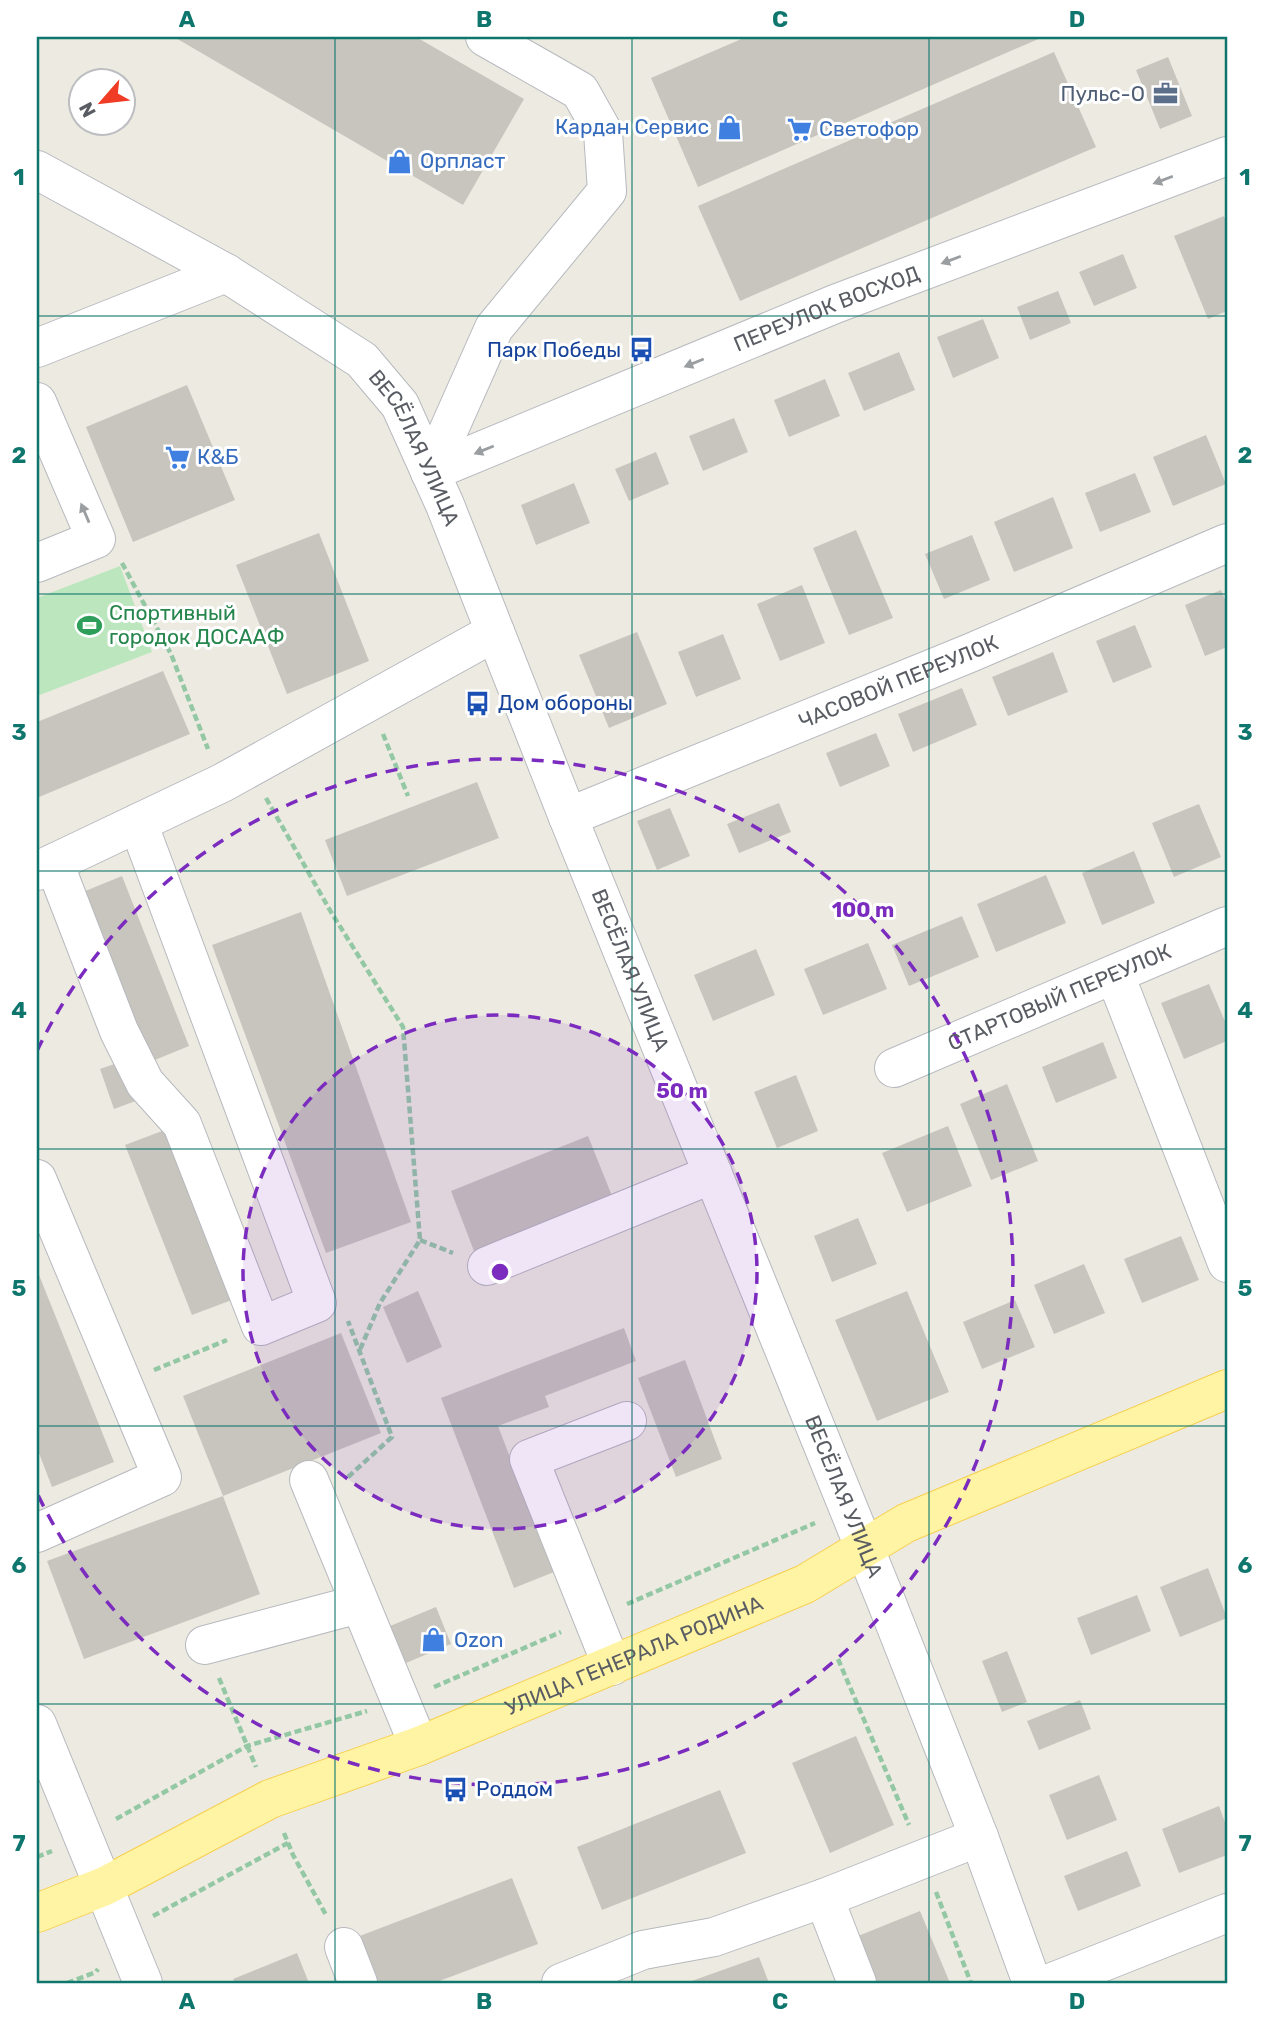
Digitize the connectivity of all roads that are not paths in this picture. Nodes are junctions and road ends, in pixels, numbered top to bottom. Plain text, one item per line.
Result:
1 (485, 37) edge
2 (1227, 156) edge
3 (37, 170) edge
4 (226, 274) junction
5 (37, 348) edge
6 (37, 402) edge
7 (430, 472) junction
8 (1227, 543) edge
9 (37, 563) edge
10 (495, 632) junction
11 (568, 817) junction
12 (138, 823) junction
13 (45, 867) edge
14 (1227, 926) edge
15 (1115, 975) junction
16 (894, 1068) dead end
17 (713, 1174) junction
18 (37, 1179) edge
19 (1227, 1263) edge
20 (487, 1266) dead end
21 (1227, 1389) edge
22 (627, 1421) dead end
23 (313, 1492) road end
24 (37, 1534) edge
25 (865, 1548) junction
26 (359, 1604) junction
27 (205, 1645) road end
28 (612, 1666) junction
29 (37, 1724) edge
30 (419, 1746) junction
31 (979, 1838) junction
32 (104, 1886) junction
33 (824, 1898) junction
34 (37, 1913) edge
35 (1227, 1913) edge
36 (344, 1947) road end
37 (143, 1983) edge
38 (358, 1983) edge
39 (561, 1983) edge
40 (857, 1983) edge
41 (1032, 1983) edge
42 (1050, 1983) edge

1 - 7 street
2 -> 7 street, ПЕРЕУЛОК ВОСХОД
3 - 4 street, ВЕСЁЛАЯ УЛИЦА
4 - 5 street
4 - 7 street, ВЕСЁЛАЯ УЛИЦА
9 -> 6 street
7 - 10 street, ВЕСЁЛАЯ УЛИЦА
8 - 11 street, ЧАСОВОЙ ПЕРЕУЛОК
10 - 11 street, ВЕСЁЛАЯ УЛИЦА
10 - 12 street
11 - 17 street, ВЕСЁЛАЯ УЛИЦА
12 - 13 street
12 - 13 street
14 - 15 street, СТАРТОВЫЙ ПЕРЕУЛОК
15 - 16 street, СТАРТОВЫЙ ПЕРЕУЛОК
15 - 19 street
17 - 20 street
17 - 25 street, ВЕСЁЛАЯ УЛИЦА
18 - 24 street
21 - 25 main road, УЛИЦА ГЕНЕРАЛА РОДИНА
22 - 28 street
23 - 26 street
25 - 28 main road, УЛИЦА ГЕНЕРАЛА РОДИНА
25 - 31 street, ВЕСЁЛАЯ УЛИЦА
26 - 27 street
26 - 30 street
28 - 30 main road, УЛИЦА ГЕНЕРАЛА РОДИНА
29 - 32 street
30 - 32 main road, УЛИЦА ГЕНЕРАЛА РОДИНА
31 - 33 street
31 - 41 street, ВЕСЁЛАЯ УЛИЦА
32 - 34 main road, УЛИЦА ГЕНЕРАЛА РОДИНА
32 - 37 street
33 - 39 street
33 - 40 street
35 - 42 street
36 - 38 street

